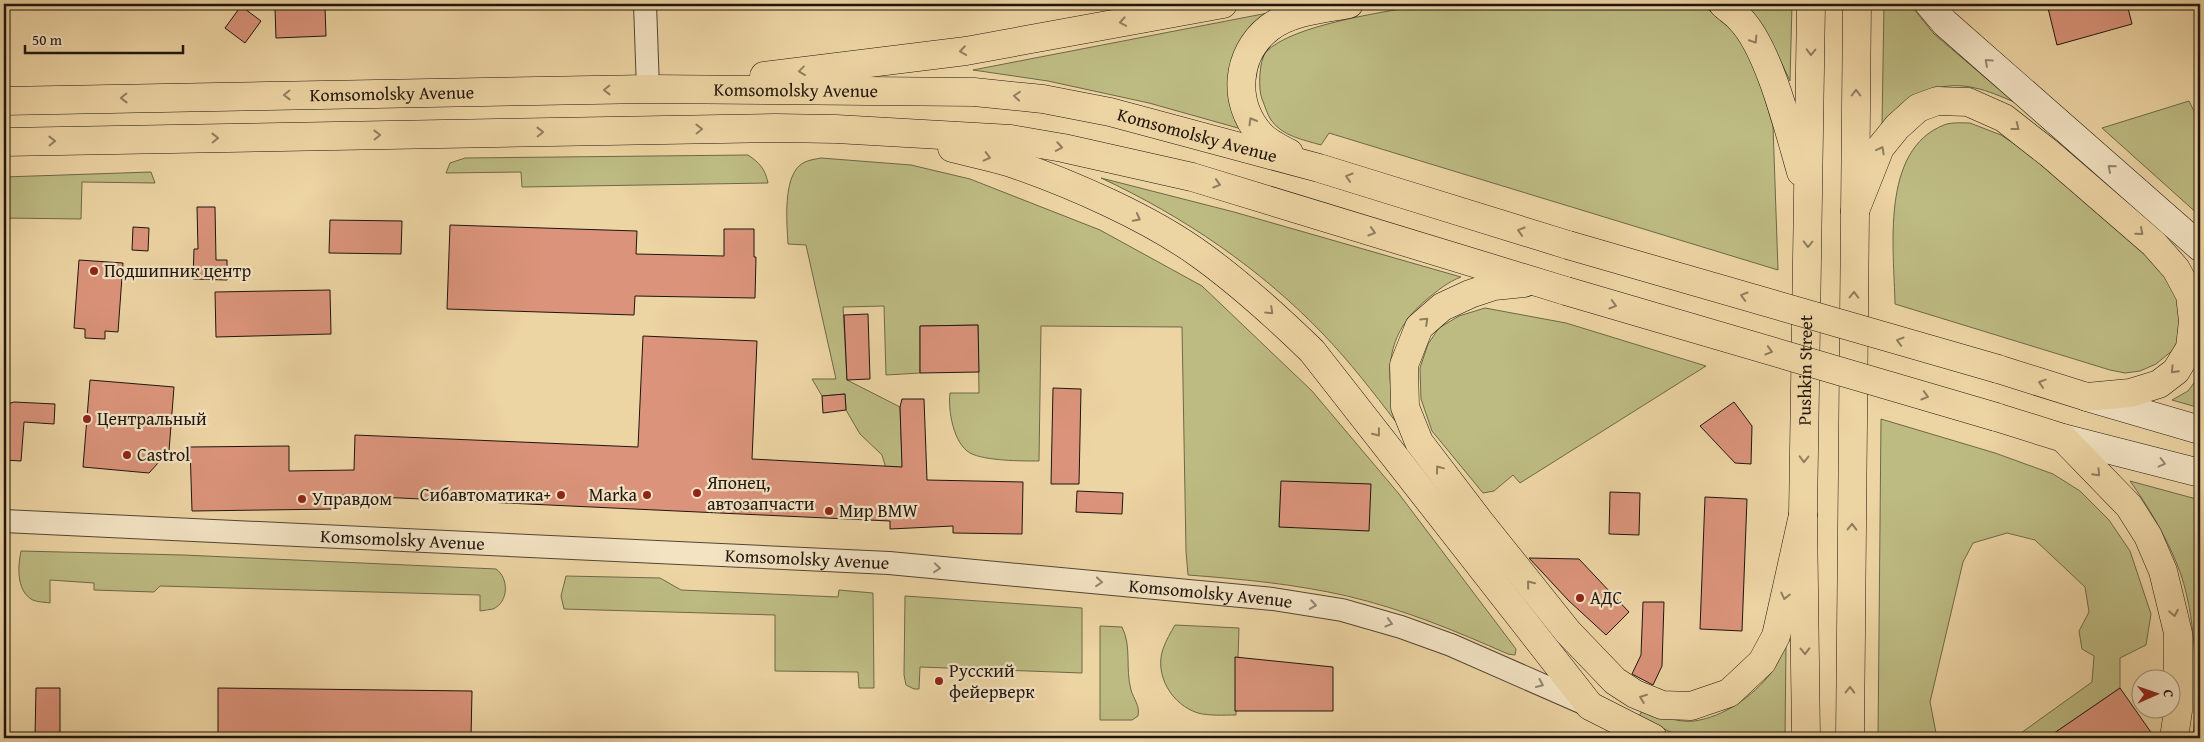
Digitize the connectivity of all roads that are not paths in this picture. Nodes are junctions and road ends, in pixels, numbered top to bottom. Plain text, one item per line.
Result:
1 (646, 4) edge
2 (1223, 4) edge
3 (1349, 4) edge
4 (1723, 4) edge
5 (1812, 4) edge
6 (1857, 4) edge
7 (1929, 4) edge
8 (652, 89) junction
9 (4, 101) edge
10 (836, 129) junction
11 (4, 142) edge
12 (1319, 168) junction
13 (1808, 195) junction
14 (1855, 211) junction
15 (2200, 247) edge
16 (1533, 282) junction
17 (2086, 397) junction
18 (2200, 430) edge
19 (2064, 438) junction
20 (2200, 473) edge
21 (1804, 515) junction
22 (4, 520) edge
23 (1590, 706) junction
24 (1653, 738) edge
25 (1806, 738) edge
26 (1850, 738) edge
27 (2174, 738) edge

1 - 8 street
2 -> 8 main road
12 -> 3 main road
4 -> 13 main road
5 -> 13 main road, Pushkin Street
14 -> 6 main road
15 -> 7 main road
8 -> 9 main road, Komsomolsky Avenue
12 -> 8 main road, Komsomolsky Avenue
11 -> 10 main road
10 -> 16 main road
10 -> 23 main road
17 -> 12 main road, Komsomolsky Avenue, bridge
13 -> 21 main road, Pushkin Street
14 -> 17 main road
26 -> 14 main road
16 -> 19 main road, bridge
21 -> 16 main road
17 - 18 main road
19 -> 20 main road
19 -> 27 main road
21 -> 25 main road, Pushkin Street
22 -> 23 street, Komsomolsky Avenue
23 - 24 main road

